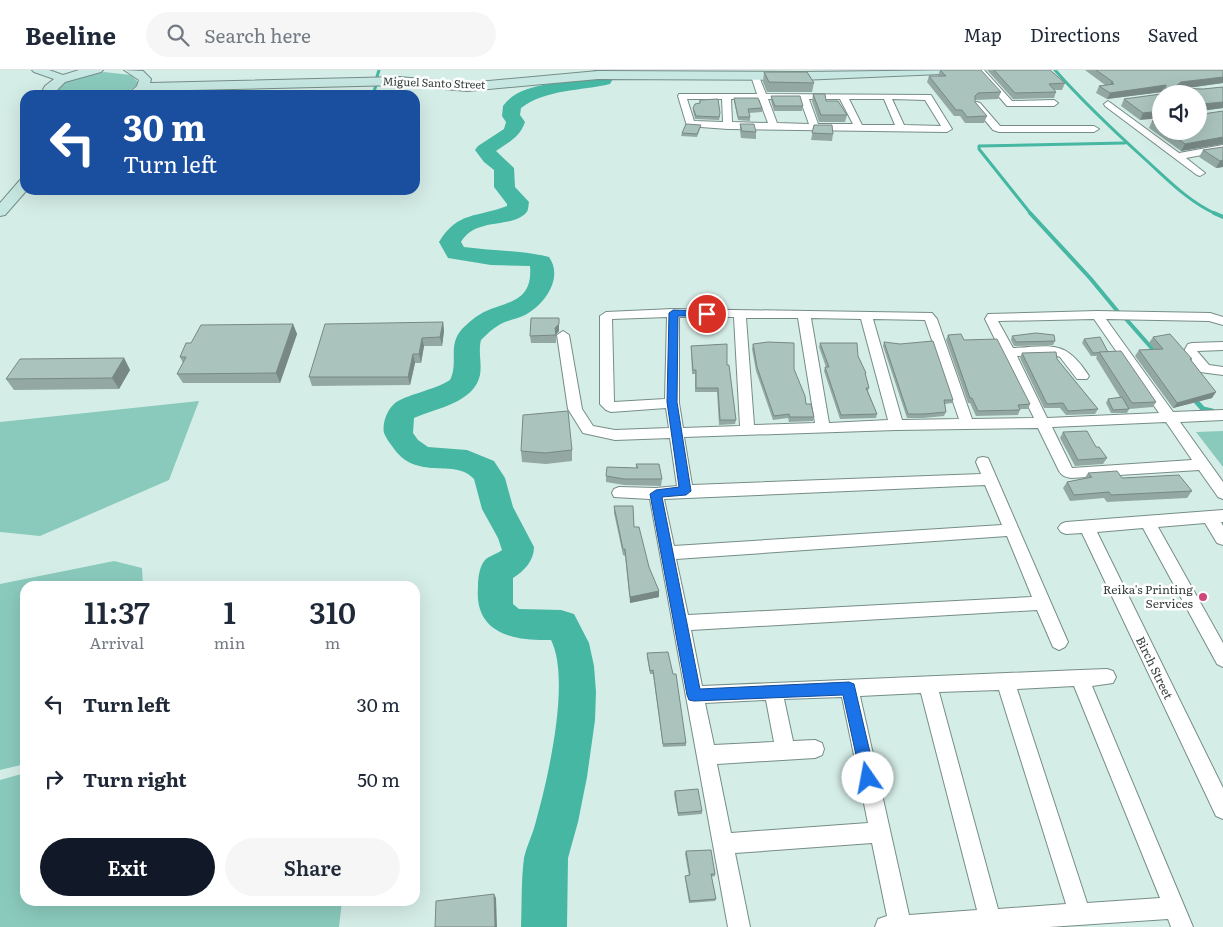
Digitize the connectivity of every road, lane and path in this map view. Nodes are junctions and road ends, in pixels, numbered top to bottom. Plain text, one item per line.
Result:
1 (38, 70) edge
2 (97, 70) edge
3 (130, 70) edge
4 (964, 70) edge
5 (980, 70) edge
6 (902, 71) edge
7 (755, 76) junction
8 (64, 79) junction
9 (143, 86) junction
10 (48, 90) edge
11 (138, 90) edge
12 (726, 96) junction
13 (762, 96) junction
14 (804, 97) junction
15 (844, 97) junction
16 (886, 97) junction
17 (1117, 102) edge
18 (1054, 103) dead end
19 (1010, 104) junction
20 (1152, 123) edge
21 (1138, 125) junction
22 (728, 126) junction
23 (774, 126) junction
24 (815, 127) junction
25 (859, 128) junction
26 (902, 129) junction
27 (1094, 129) dead end
28 (1223, 148) edge
29 (1179, 156) junction
30 (20, 173) edge
31 (1200, 173) dead end
32 (20, 189) edge
33 (0, 196) edge
34 (0, 212) edge
35 (673, 313) junction
36 (740, 314) junction
37 (804, 315) junction
38 (1097, 315) junction
39 (866, 316) junction
40 (1223, 321) edge
41 (563, 335) dead end
42 (1223, 346) edge
43 (1009, 352) junction
44 (1223, 371) edge
45 (1082, 376) dead end
46 (672, 402) junction
47 (1223, 415) edge
48 (1171, 417) junction
49 (1043, 423) junction
50 (967, 424) junction
51 (896, 425) junction
52 (823, 427) junction
53 (747, 430) junction
54 (676, 433) junction
55 (983, 462) dead end
56 (1203, 466) junction
57 (989, 479) junction
58 (686, 491) junction
59 (619, 493) dead end
60 (1223, 493) edge
61 (656, 494) junction
62 (1217, 517) edge
63 (1148, 523) junction
64 (1086, 526) junction
65 (1066, 528) dead end
66 (1013, 530) junction
67 (1223, 539) edge
68 (667, 553) junction
69 (1042, 603) junction
70 (681, 623) junction
71 (1059, 642) dead end
72 (1223, 659) edge
73 (1108, 676) dead end
74 (1080, 678) junction
75 (1005, 681) junction
76 (928, 685) junction
77 (849, 688) junction
78 (773, 692) junction
79 (694, 695) junction
80 (815, 749) dead end
81 (785, 750) junction
82 (706, 755) junction
83 (1223, 809) edge
84 (880, 832) junction
85 (723, 844) junction
86 (1080, 914) junction
87 (1178, 917) edge
88 (990, 919) junction
89 (893, 926) edge
90 (739, 927) edge

1 - 8 main road
2 - 8 main road
3 - 9 main road
4 - 6 main road, Miguel Santo Street
5 - 19 street
6 - 7 main road, Miguel Santo Street
7 - 9 main road, Miguel Santo Street
7 - 13 street
8 - 10 main road
9 - 11 main road
12 - 13 street
12 - 22 street
12 - 22 street
13 - 14 street
13 - 23 street
14 - 15 street
14 - 24 street
15 - 16 street
15 - 25 street
16 - 26 street
16 - 26 street
17 - 21 street
18 - 19 street
19 - 27 street
20 - 21 street
21 - 29 street
22 - 23 street
23 - 24 street
24 - 25 street
25 - 26 street
28 - 29 street
29 - 31 street
30 - 33 main road
32 - 34 main road
35 - 36 street
35 - 46 street
35 - 46 street
36 - 37 street
36 - 53 street
37 - 39 street
37 - 52 street
38 - 40 street
38 - 43 street
38 - 48 street
39 - 50 street
39 - 51 street
41 - 54 street
42 - 44 street
43 - 45 street
43 - 49 street
46 - 54 street
47 - 48 street
48 - 49 street
48 - 56 street
49 - 50 street
49 - 56 street
50 - 51 street
51 - 52 street
52 - 53 street
53 - 54 street
54 - 58 street
55 - 57 street
56 - 60 street
57 - 58 street
57 - 66 street
58 - 61 street
59 - 61 street
61 - 68 street
62 - 63 street
62 - 67 street
63 - 64 street
63 - 72 street
64 - 65 street
64 - 83 street, Birch Street
66 - 68 street
66 - 69 street
68 - 70 street
69 - 70 street
69 - 71 street
70 - 79 street
73 - 74 street
74 - 75 street
74 - 87 street
75 - 76 street
75 - 86 street
76 - 77 street
76 - 88 street
77 - 78 street
77 - 84 street
78 - 79 street
78 - 81 street
79 - 82 street
80 - 81 street
81 - 82 street
82 - 85 street
84 - 85 street
84 - 89 street
85 - 90 street
86 - 87 street
86 - 88 street
88 - 89 street

